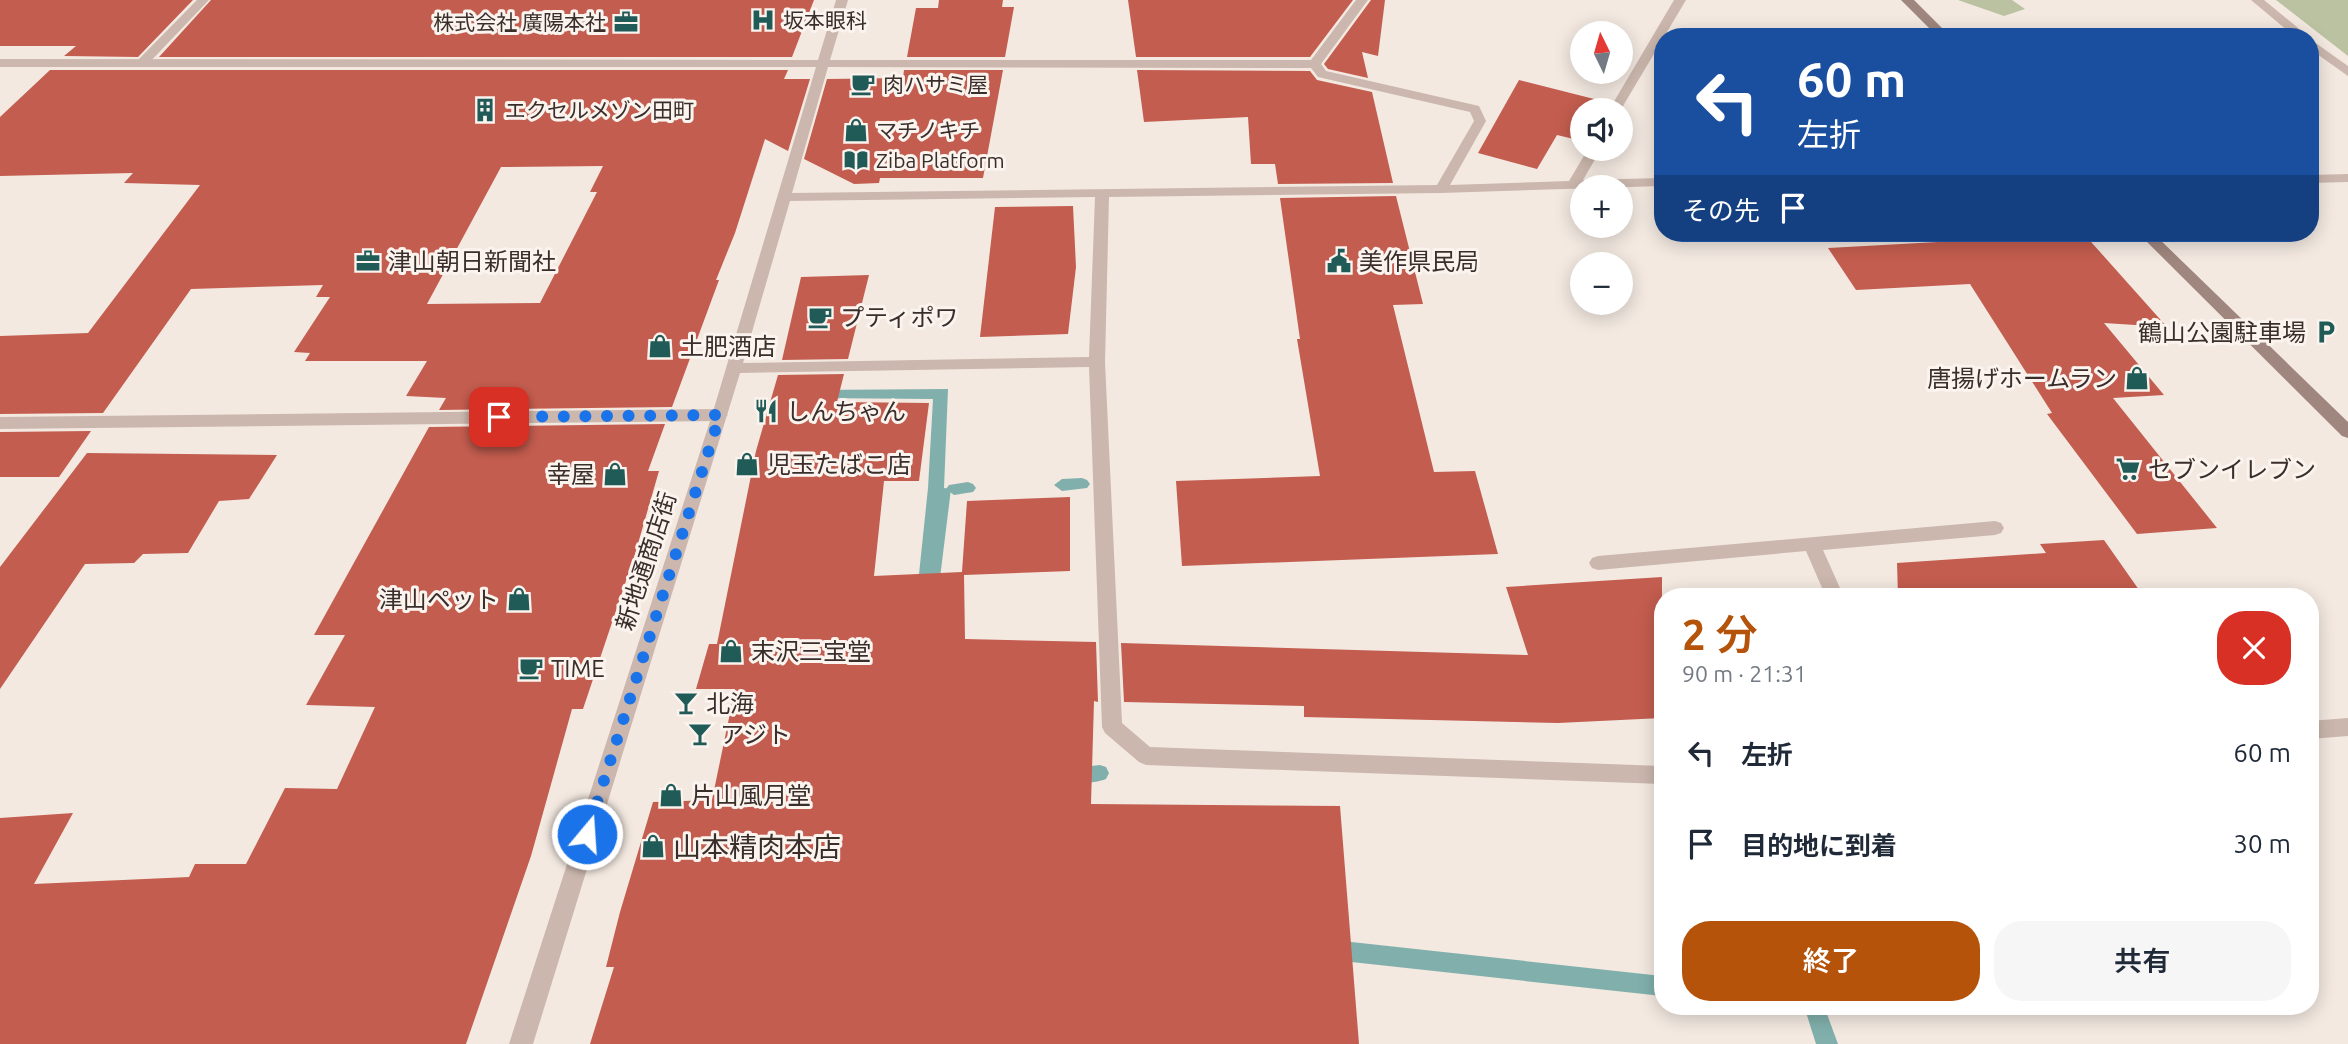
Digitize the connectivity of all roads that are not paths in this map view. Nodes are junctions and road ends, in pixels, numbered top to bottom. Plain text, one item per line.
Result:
1 (203, 0) edge
2 (842, 0) edge
3 (1362, 0) edge
4 (1680, 0) edge
5 (1908, 0) edge
6 (2258, 0) edge
7 (1663, 28) edge
8 (1936, 28) edge
9 (2292, 28) edge
10 (1654, 44) edge
11 (2319, 50) edge
12 (823, 62) junction
13 (0, 63) edge
14 (142, 63) junction
15 (1315, 64) junction
16 (2348, 72) edge
17 (1622, 98) edge
18 (2348, 178) edge
19 (2319, 179) edge
20 (1654, 182) edge
21 (1633, 183) edge
22 (1570, 184) edge
23 (1441, 189) junction
24 (1102, 193) junction
25 (786, 197) junction
26 (2154, 242) edge
27 (1097, 362) junction
28 (734, 368) junction
29 (720, 415) junction
30 (0, 423) edge
31 (2348, 432) edge
32 (1996, 528) dead end
33 (1812, 544) junction
34 (1598, 563) dead end
35 (1831, 588) edge
36 (2348, 727) edge
37 (2319, 729) edge
38 (1654, 775) edge
39 (521, 1044) edge

1 - 14 street
2 - 12 street
3 - 15 street
4 - 7 street
5 - 8 main road
6 - 9 street
10 - 17 street
11 - 16 street
12 - 14 street
12 - 15 street
12 - 25 street
13 - 14 street
15 - 23 street
18 - 19 street
20 - 21 street
22 - 23 street
23 - 24 street
24 - 25 street
24 - 27 street
25 - 28 street
26 - 31 main road
27 - 28 street
27 - 38 street
28 - 29 street, 新地通商店街
29 - 30 street
29 - 39 street, 新地通商店街
32 - 33 street
33 - 34 street
33 - 35 street
36 - 37 street

